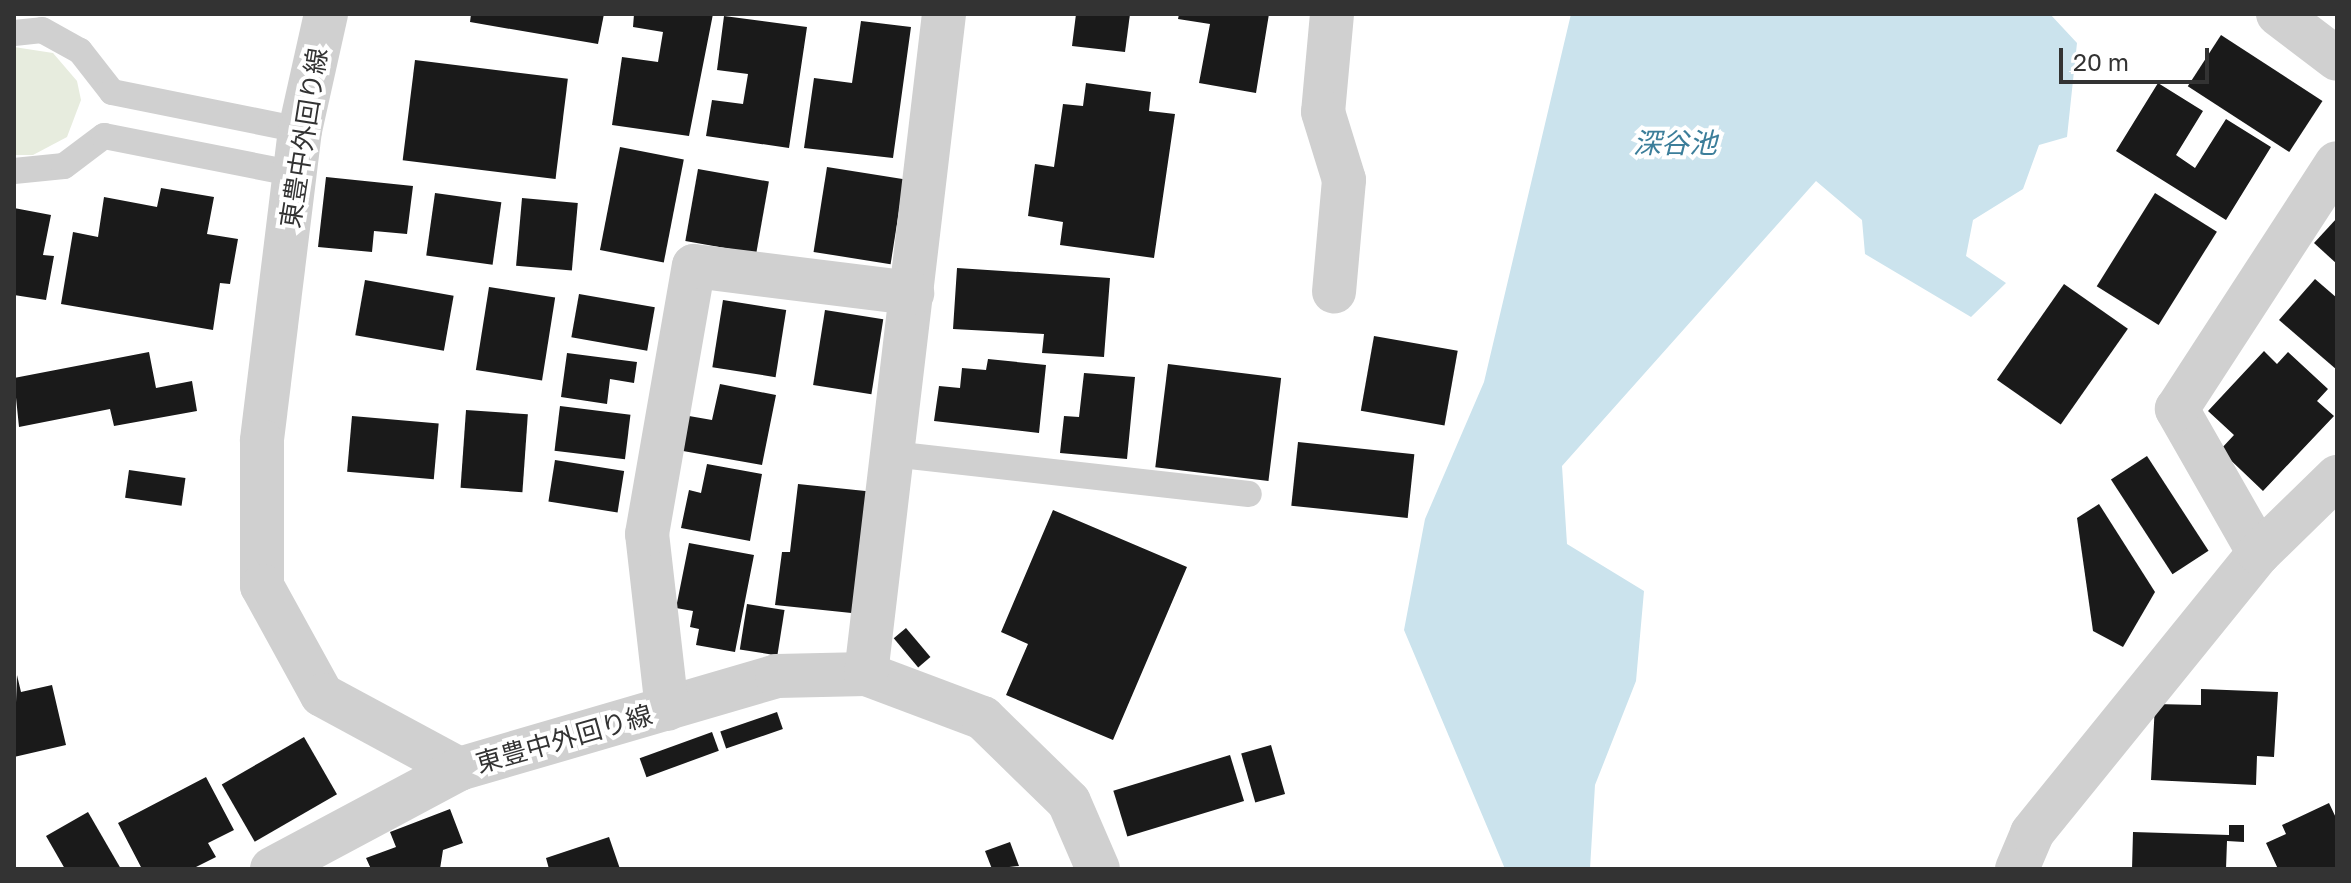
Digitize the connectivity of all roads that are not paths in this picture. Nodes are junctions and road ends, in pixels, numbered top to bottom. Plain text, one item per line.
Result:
1 (326, 14) edge
2 (944, 14) edge
3 (1332, 14) edge
4 (2278, 14) edge
5 (14, 33) edge
6 (2337, 59) edge
7 (300, 130) junction
8 (2337, 163) edge
9 (14, 171) edge
10 (296, 174) junction
11 (1334, 292) dead end
12 (912, 293) junction
13 (892, 454) junction
14 (2337, 477) edge
15 (1249, 494) dead end
16 (2259, 553) junction
17 (866, 674) junction
18 (667, 709) junction
19 (459, 769) junction
20 (272, 869) edge
21 (1098, 869) edge
22 (2017, 869) edge

1 - 7 street, 東豊中外回り線
2 - 12 street
3 - 11 street
4 - 6 street
5 - 7 lane
7 - 10 street, 東豊中外回り線
8 - 16 street
9 - 10 lane
10 - 19 street, 東豊中外回り線
12 - 13 street
12 - 18 street
13 - 15 lane
13 - 17 street
14 - 16 street
16 - 22 street
17 - 18 street, 東豊中外回り線
17 - 21 street, 東豊中外回り線
18 - 19 street, 東豊中外回り線
19 - 20 street

